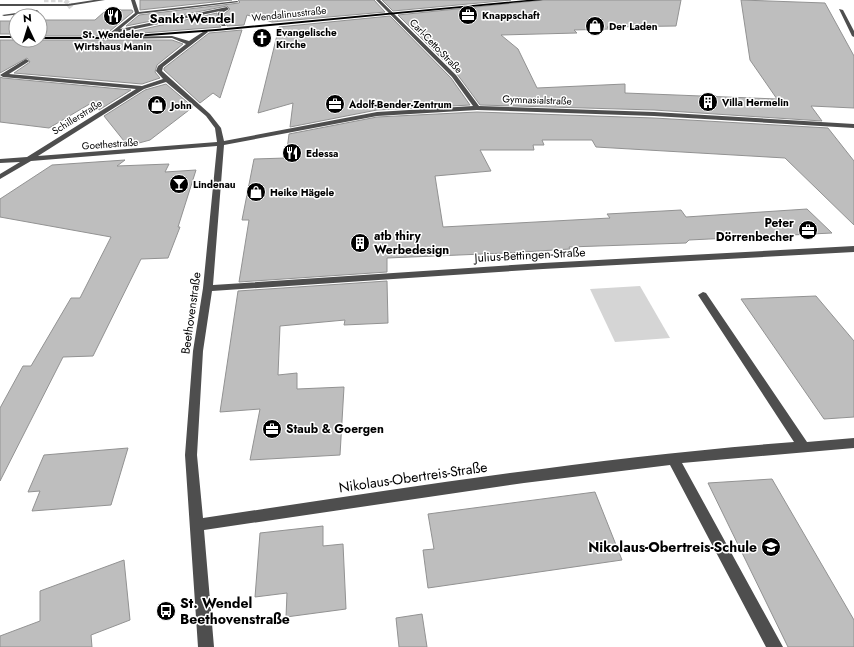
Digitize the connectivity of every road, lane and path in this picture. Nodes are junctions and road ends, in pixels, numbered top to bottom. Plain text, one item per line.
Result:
1 (74, 0) edge
2 (102, 0) edge
3 (133, 0) edge
4 (378, 0) edge
5 (535, 0) edge
6 (542, 0) edge
7 (238, 1) edge
8 (0, 5) edge
9 (21, 5) junction
10 (67, 6) junction
11 (227, 8) junction
12 (841, 10) dead end
13 (56, 11) dead end
14 (390, 13) junction
15 (137, 14) junction
16 (2, 16) edge
17 (345, 17) junction
18 (222, 23) junction
19 (206, 31) junction
20 (112, 33) junction
21 (854, 36) edge
22 (48, 38) edge
23 (96, 38) junction
24 (107, 38) junction
25 (188, 43) junction
26 (26, 61) dead end
27 (2, 75) edge
28 (167, 80) junction
29 (142, 88) junction
30 (477, 108) junction
31 (854, 126) edge
32 (221, 144) junction
33 (27, 160) junction
34 (0, 161) edge
35 (0, 177) edge
36 (854, 249) edge
37 (208, 288) junction
38 (703, 295) dead end
39 (854, 443) edge
40 (804, 446) junction
41 (674, 460) junction
42 (196, 525) junction
43 (206, 647) edge
44 (775, 647) edge

1 - 10 street
2 - 10 street
3 - 15 street
4 - 14 street, Carl-Cetto-Straße
5 - 6 main road, Wendalinusstraße
5 - 14 main road, Wendalinusstraße
7 - 11 street
7 - 15 street
8 - 9 street
9 - 10 street
9 - 16 street
10 - 13 street
11 - 18 street
11 - 20 street
12 - 21 street
14 - 17 main road, Wendalinusstraße
14 - 30 street, Carl-Cetto-Straße
15 - 20 street
17 - 18 main road, Wendalinusstraße
17 - 19 main road, Wendalinusstraße
18 - 19 main road, Wendalinusstraße
19 - 24 main road
19 - 25 street
20 - 23 street
20 - 24 street
22 - 23 main road
23 - 24 main road
24 - 25 street
25 - 28 street
26 - 27 street
27 - 29 street
28 - 29 street, Schillerstraße
28 - 32 street, Beethovenstraße
29 - 33 street, Schillerstraße
30 - 31 street, Gymnasialstraße
30 - 32 street, Gymnasialstraße
32 - 33 street, Goethestraße
32 - 37 street, Beethovenstraße
33 - 34 street, Goethestraße
33 - 35 street, Schillerstraße
36 - 37 street, Julius-Bettingen-Straße
37 - 42 street, Beethovenstraße
38 - 40 street
39 - 40 street, Nikolaus-Obertreis-Straße
40 - 41 street, Nikolaus-Obertreis-Straße
41 - 42 street, Nikolaus-Obertreis-Straße
41 - 44 street
42 - 43 street, Beethovenstraße

